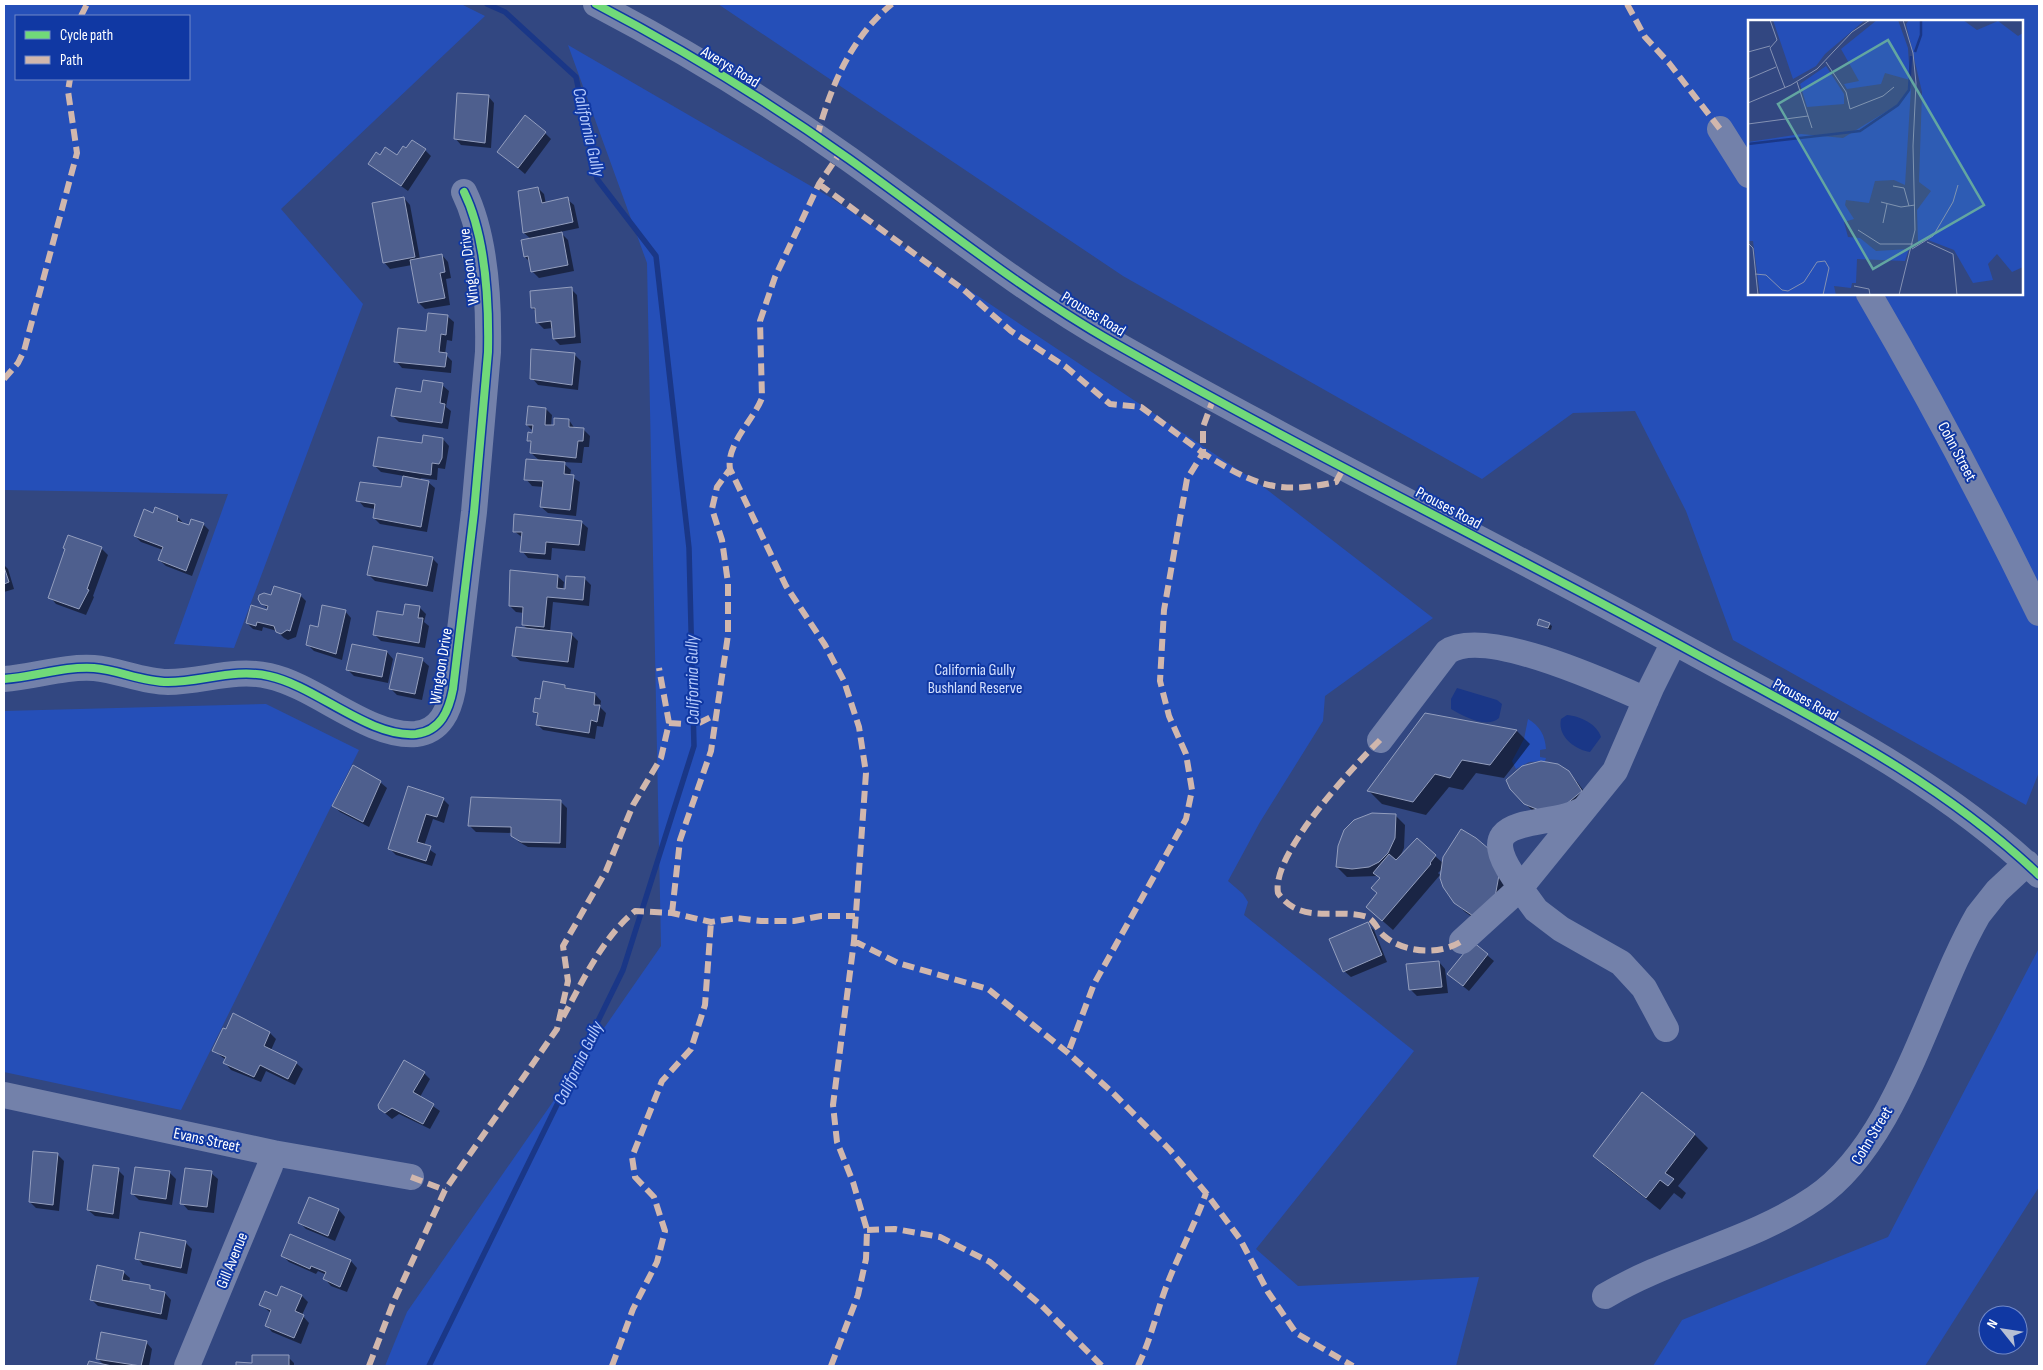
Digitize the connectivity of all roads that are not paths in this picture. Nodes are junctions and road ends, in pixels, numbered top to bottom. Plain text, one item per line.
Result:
1 (596, 4) edge
2 (1720, 130) dead end
3 (848, 158) joint
4 (1748, 173) edge
5 (464, 192) dead end
6 (1870, 295) edge
7 (2039, 613) edge
8 (1674, 642) junction
9 (4, 679) edge
10 (1646, 700) junction
11 (1380, 740) dead end
12 (1587, 806) junction
13 (2033, 869) edge
14 (1521, 887) junction
15 (1462, 941) dead end
16 (1666, 1029) dead end
17 (4, 1095) edge
18 (272, 1153) junction
19 (411, 1177) dead end
20 (1605, 1296) dead end
21 (187, 1366) edge

1 - 3 street, Averys Road
2 - 4 street
3 - 8 street, Prouses Road
5 - 9 street, Wingoon Drive
6 - 7 street, Cohn Street
8 - 10 street
8 - 13 street, Prouses Road
10 - 11 street
10 - 12 street
12 - 14 street
12 - 14 street
13 - 20 street, Cohn Street
14 - 15 street
14 - 16 street
17 - 18 street, Evans Street
18 - 19 street, Evans Street
18 - 21 street, Gill Avenue

